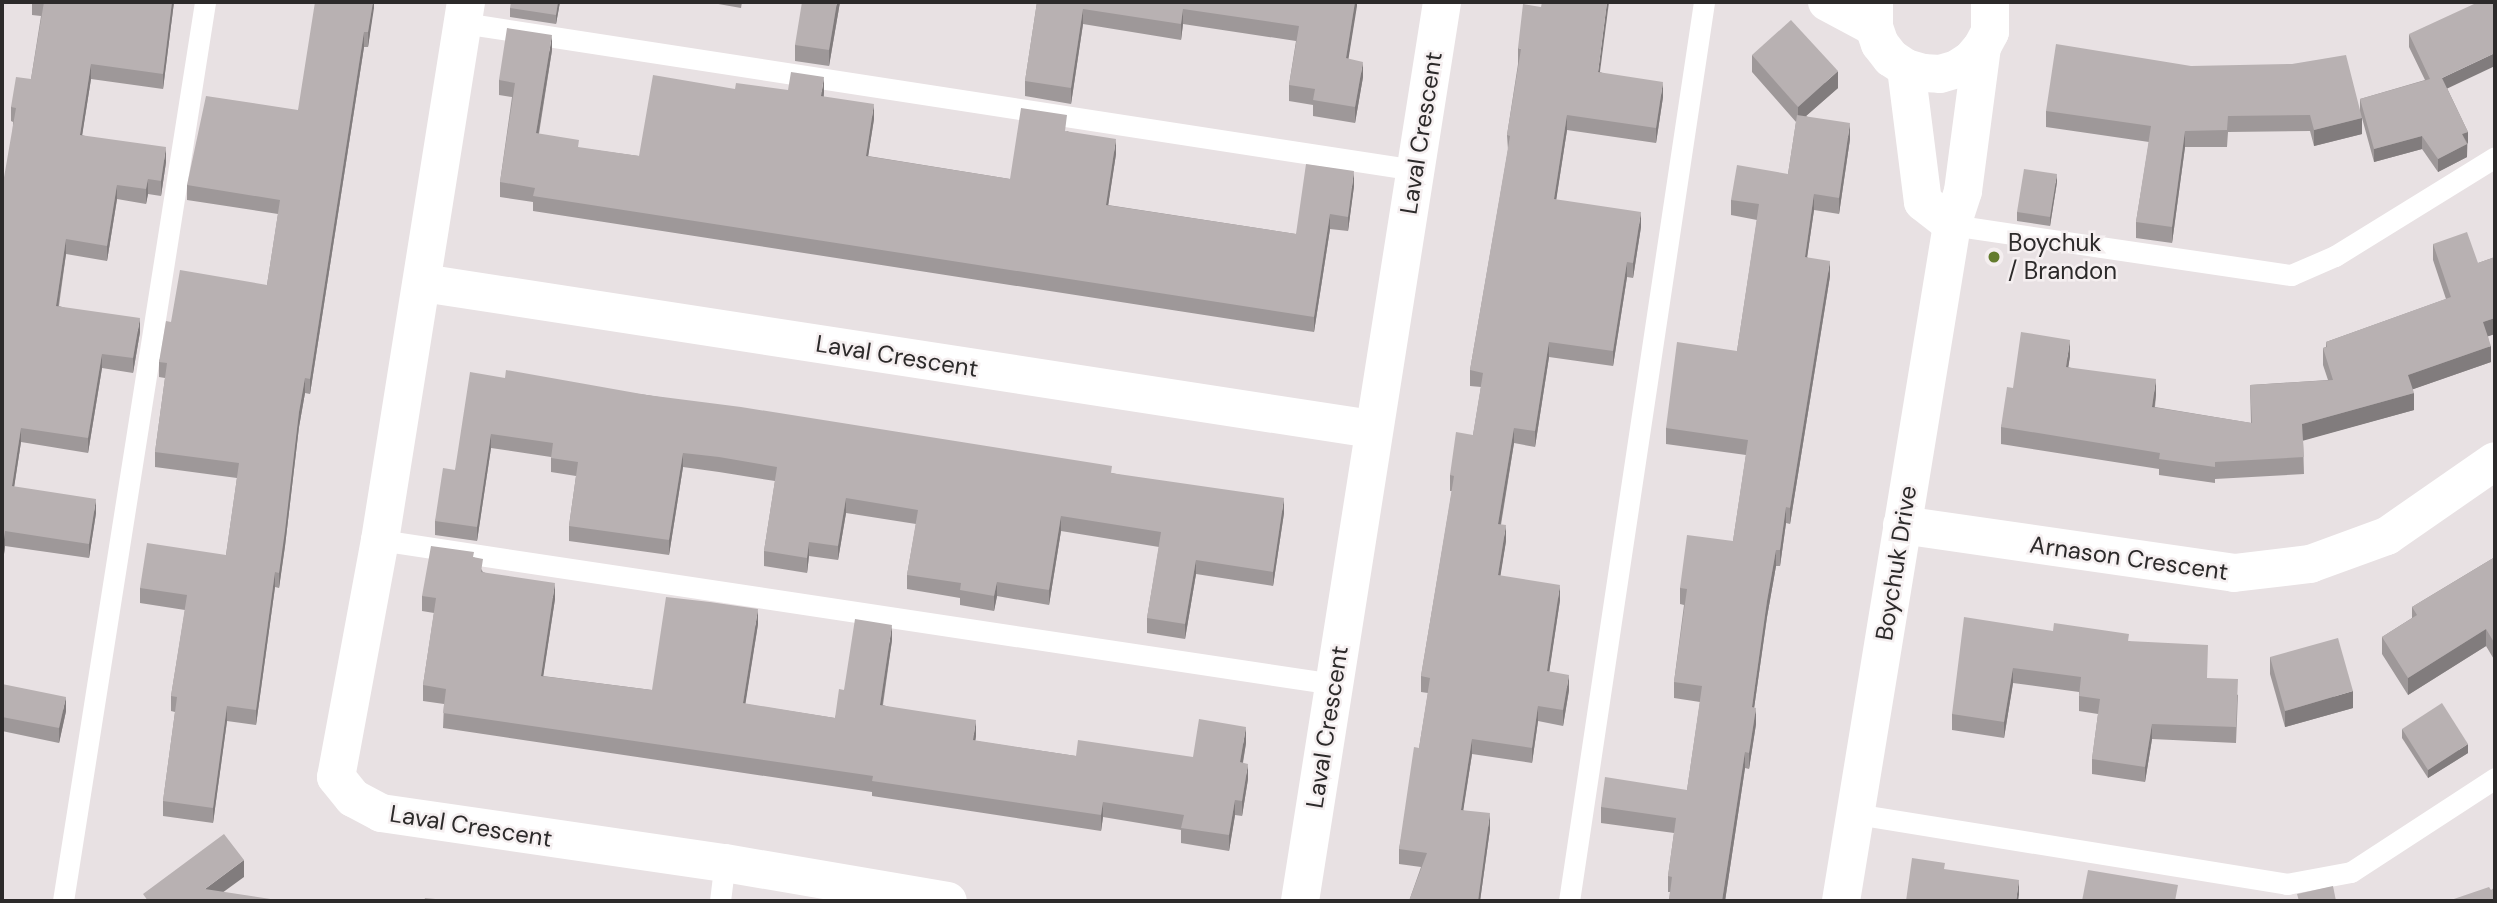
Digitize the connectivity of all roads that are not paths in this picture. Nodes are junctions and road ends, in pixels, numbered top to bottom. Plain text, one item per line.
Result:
1 (205, 2) edge
2 (1441, 2) edge
3 (1704, 2) edge
4 (1827, 2) edge
5 (464, 12) edge
6 (1874, 15) edge
7 (1994, 16) edge
8 (1906, 68) junction
9 (2495, 157) edge
10 (1415, 170) junction
11 (1951, 225) junction
12 (423, 283) junction
13 (1372, 429) junction
14 (2495, 461) edge
15 (1902, 525) junction
16 (380, 540) junction
17 (1333, 684) junction
18 (2495, 778) edge
19 (1856, 814) junction
20 (725, 863) junction
21 (62, 901) edge
22 (720, 901) edge
23 (948, 901) edge
24 (1300, 901) edge
25 (1569, 901) edge
26 (1842, 901) edge

1 - 21 lane
2 - 10 street, Laval Crescent
3 - 25 lane
4 - 6 street
5 - 10 lane
5 - 12 street, Laval Crescent
6 - 8 street
7 - 8 street
7 - 11 street, Boychuk Drive
8 - 11 street
9 - 11 lane
10 - 13 street, Laval Crescent
11 - 15 street, Boychuk Drive
12 - 13 street, Laval Crescent
12 - 16 street, Laval Crescent
13 - 17 street, Laval Crescent
14 - 15 street, Arnason Crescent
15 - 19 street, Boychuk Drive
16 - 17 lane
16 - 20 street, Laval Crescent
17 - 24 street, Laval Crescent
18 - 19 lane
19 - 26 street, Boychuk Drive
20 - 22 lane
20 - 23 street, Laval Crescent

